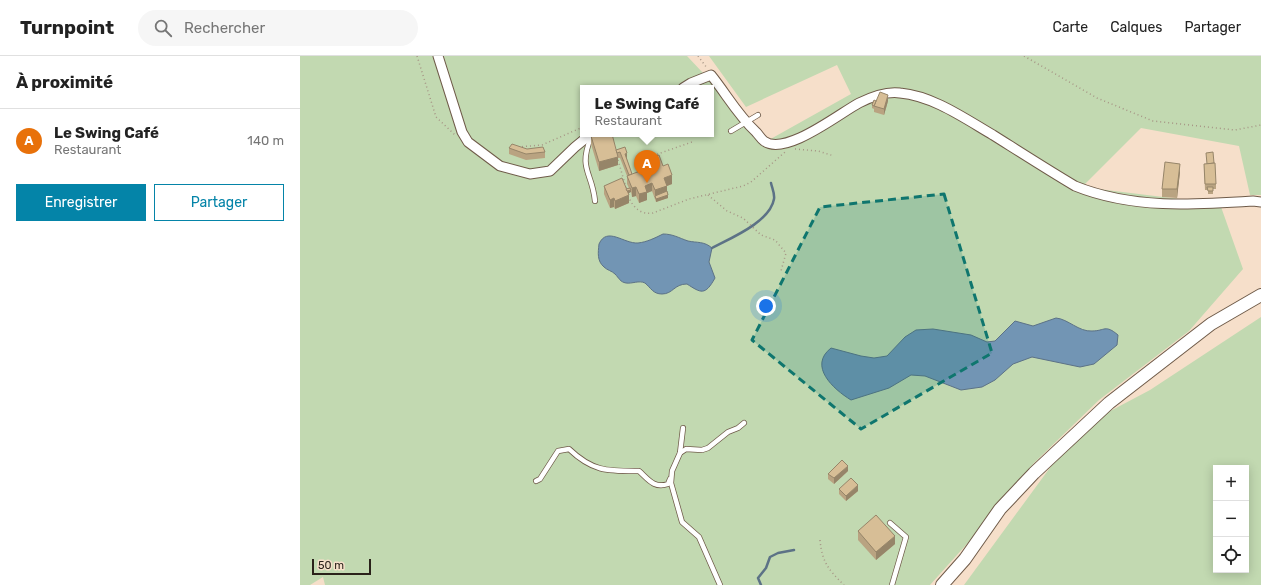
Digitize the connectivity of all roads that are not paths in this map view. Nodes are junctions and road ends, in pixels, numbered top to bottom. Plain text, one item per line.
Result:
1 (438, 56) edge
2 (688, 85) edge
3 (758, 115) dead end
4 (745, 122) junction
5 (731, 130) dead end
6 (592, 137) edge
7 (594, 137) edge
8 (596, 201) dead end
9 (1261, 202) edge
10 (1261, 294) edge
11 (744, 423) dead end
12 (683, 428) dead end
13 (680, 453) junction
14 (671, 478) junction
15 (536, 481) dead end
16 (890, 523) dead end
17 (720, 585) edge
18 (892, 585) edge
19 (942, 585) edge

1 - 6 street
2 - 4 street
3 - 4 lane
4 - 5 lane
4 - 9 street
7 - 8 lane
10 - 19 street
11 - 13 lane
12 - 13 lane
13 - 14 lane
14 - 15 lane
14 - 17 lane
16 - 18 lane

